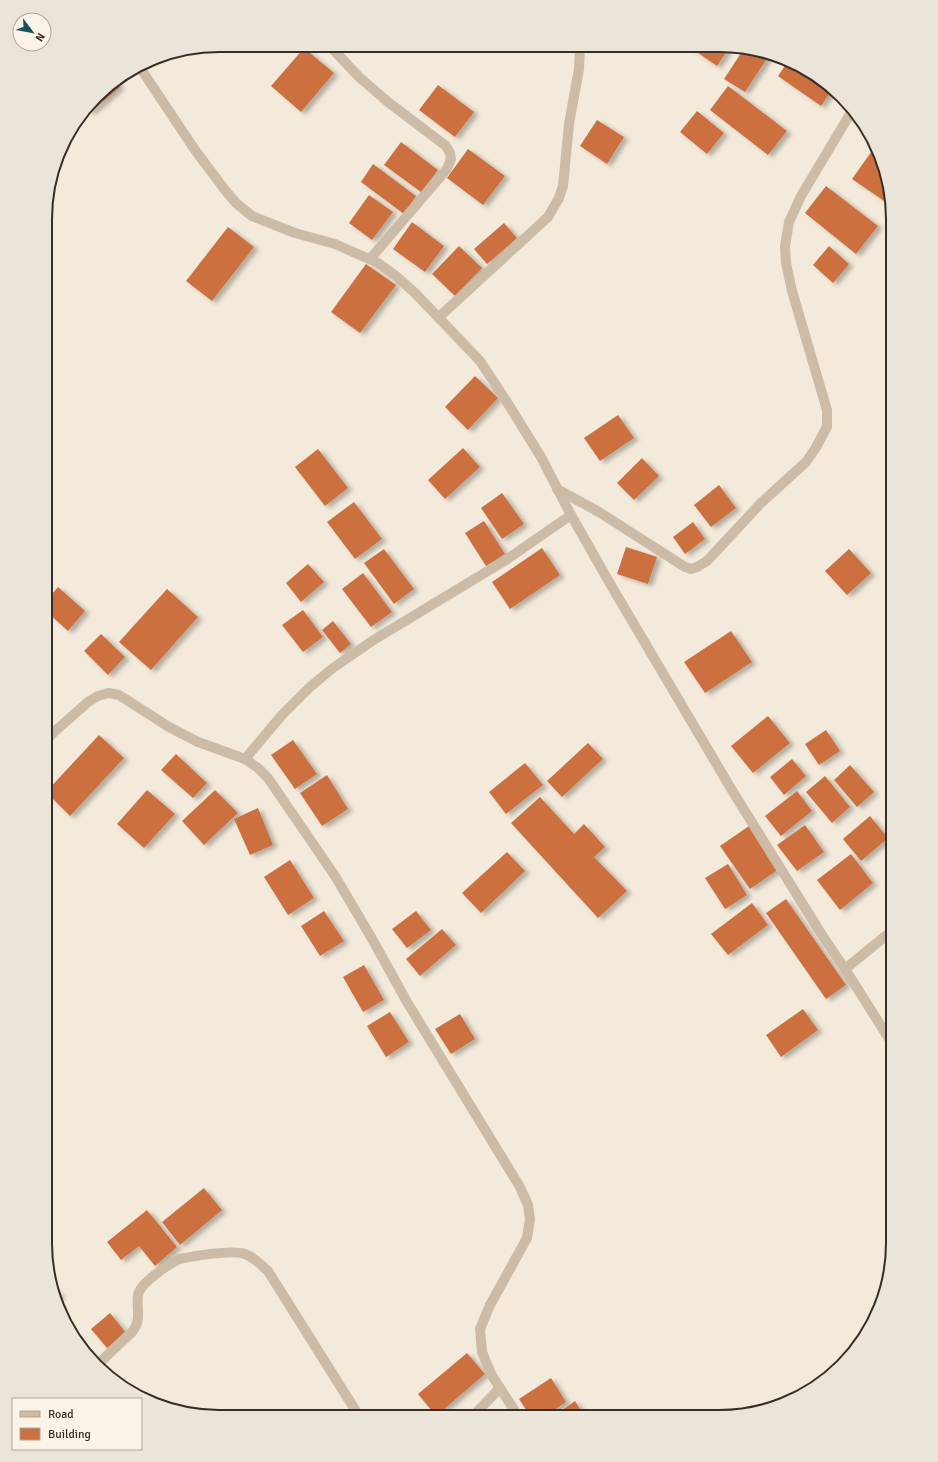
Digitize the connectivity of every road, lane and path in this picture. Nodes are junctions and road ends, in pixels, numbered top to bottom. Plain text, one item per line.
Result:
1 (336, 52) edge
2 (580, 52) edge
3 (142, 70) edge
4 (850, 114) edge
5 (370, 260) junction
6 (439, 317) junction
7 (557, 489) junction
8 (571, 515) junction
9 (52, 734) edge
10 (245, 759) junction
11 (886, 936) edge
12 (845, 968) junction
13 (886, 1034) edge
14 (101, 1361) edge
15 (500, 1389) junction
16 (355, 1410) edge
17 (479, 1410) edge
18 (514, 1410) edge

1 - 5 street
2 - 6 street
3 - 5 street
4 - 7 street
5 - 6 street
6 - 7 street
7 - 8 street
8 - 10 street
8 - 12 street
9 - 10 street
10 - 15 street
11 - 12 street
12 - 13 street
14 - 16 street
15 - 17 street
15 - 18 street

